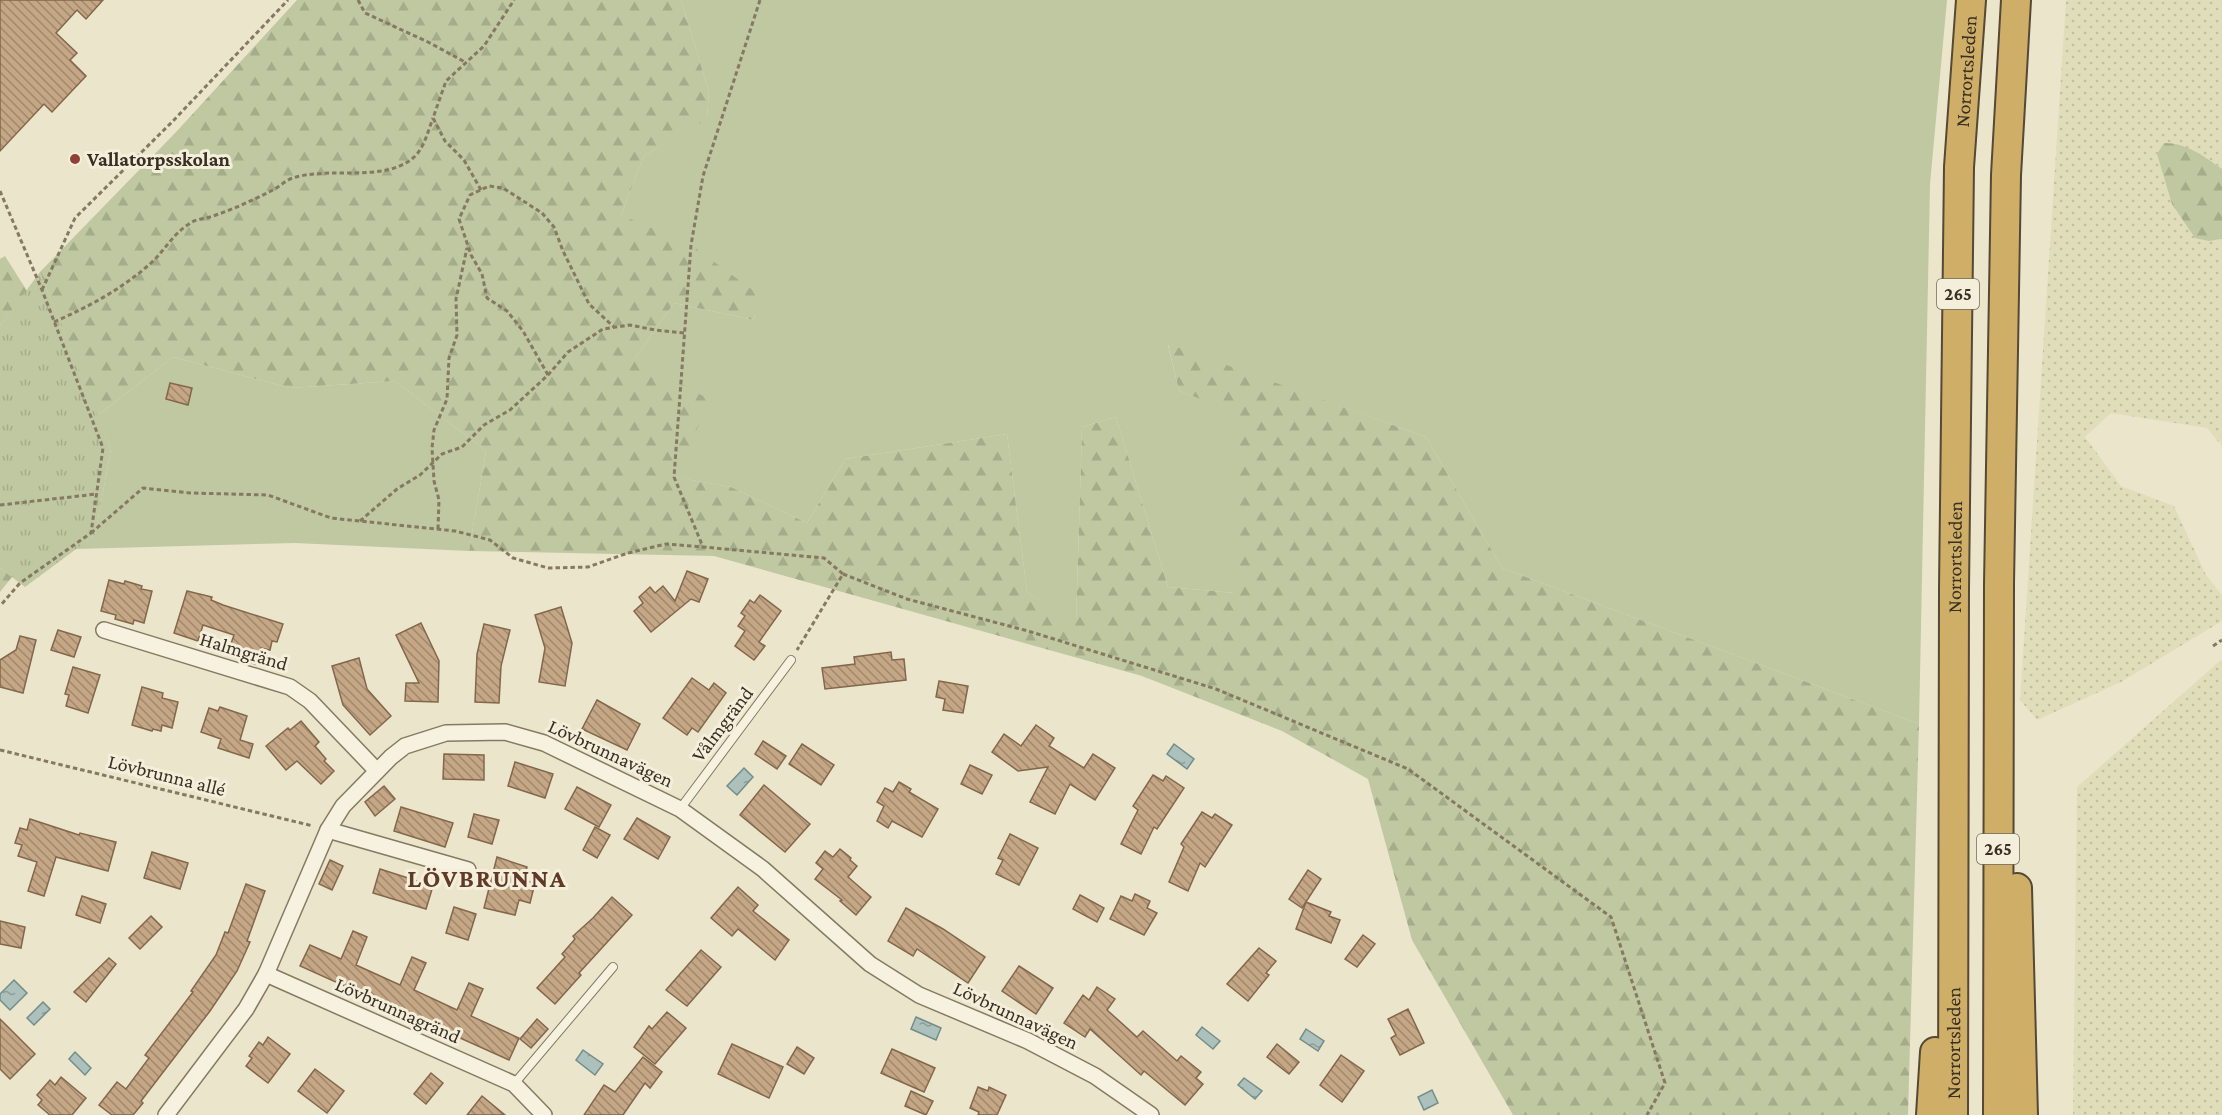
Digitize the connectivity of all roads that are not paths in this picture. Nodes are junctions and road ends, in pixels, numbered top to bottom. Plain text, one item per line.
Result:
1 (1971, 0) edge
2 (2016, 0) edge
3 (1999, 584) junction
4 (1954, 589) junction
5 (104, 630) dead end
6 (791, 660) road end
7 (377, 771) junction
8 (680, 809) junction
9 (328, 830) junction
10 (468, 870) dead end
11 (613, 967) dead end
12 (266, 974) junction
13 (514, 1084) junction
14 (166, 1115) edge
15 (544, 1115) edge
16 (1151, 1115) edge
17 (1931, 1115) edge
18 (1953, 1115) edge
19 (1998, 1115) edge
20 (2023, 1115) edge

1 - 4 highway, Norrortsleden / 265
2 - 3 highway, 265
3 - 19 highway, 265
3 - 20 highway
4 - 17 highway
4 - 18 highway, Norrortsleden / 265
5 - 7 street, Halmgränd
6 - 8 lane, Vålmgränd
7 - 8 street, Lövbrunnavägen
7 - 9 street, Lövbrunnavägen
8 - 16 street, Lövbrunnavägen
9 - 10 street
9 - 12 street, Lövbrunnavägen
11 - 13 lane
12 - 13 street, Lövbrunnagränd
12 - 14 street, Lövbrunnavägen
13 - 15 street, Lövbrunnagränd

